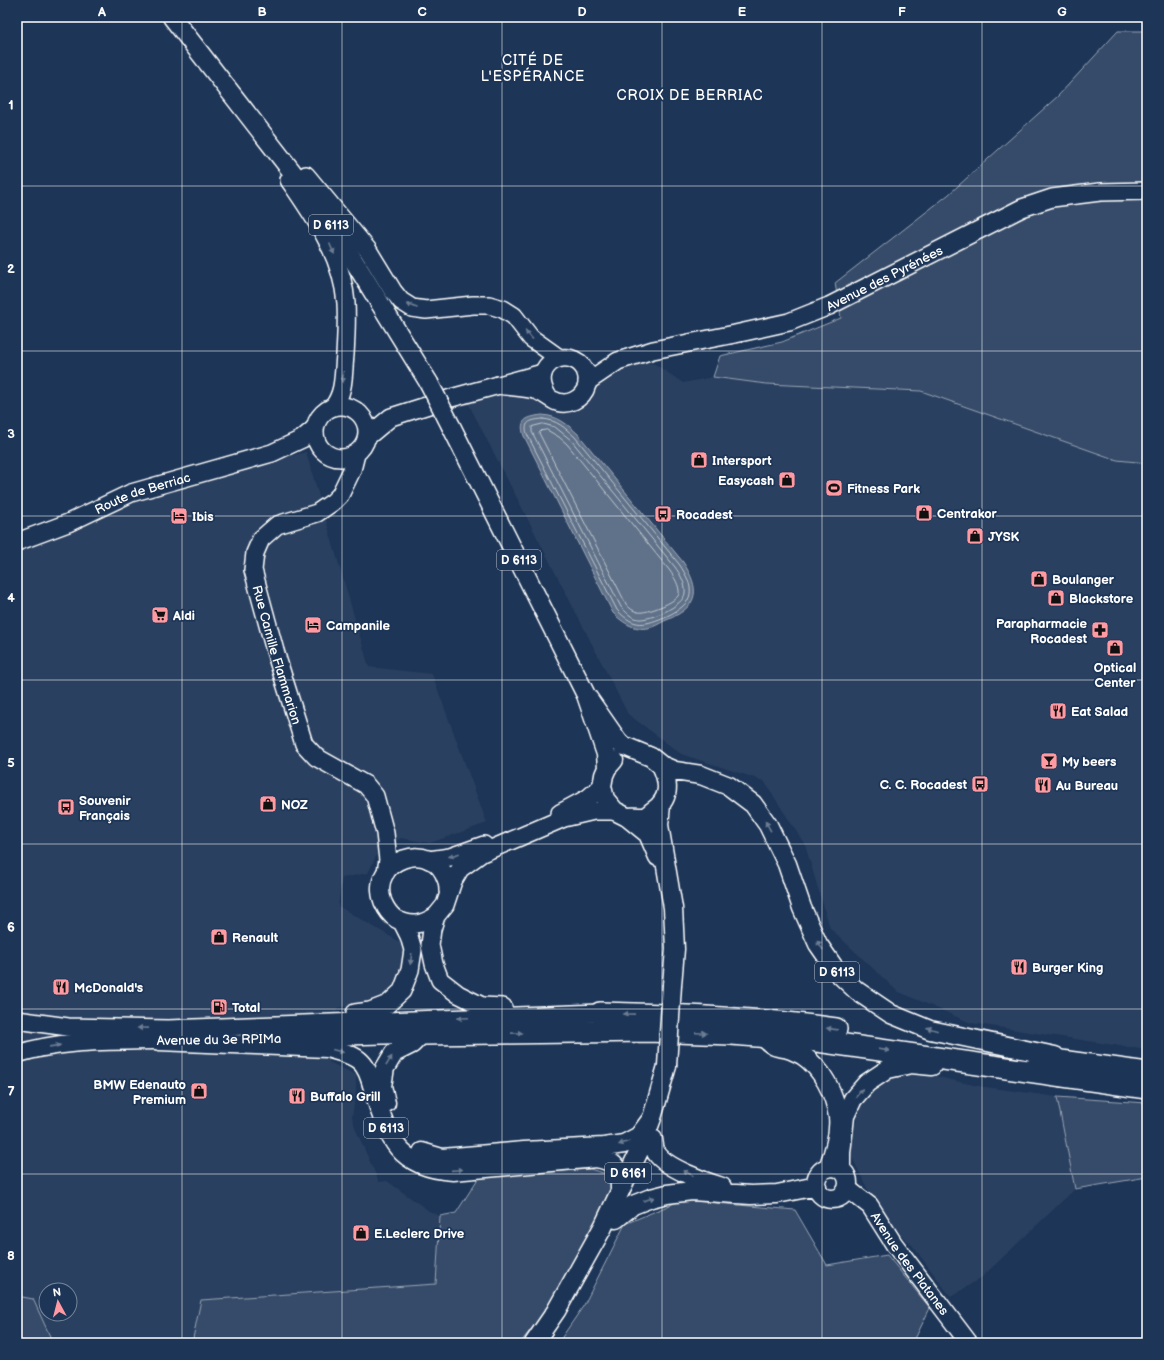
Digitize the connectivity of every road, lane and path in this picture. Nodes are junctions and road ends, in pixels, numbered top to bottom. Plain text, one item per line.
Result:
1 (172, 17) edge
2 (178, 17) edge
3 (218, 77) junction
4 (306, 175) junction
5 (1147, 191) edge
6 (559, 358) junction
7 (618, 361) junction
8 (579, 363) junction
9 (543, 373) junction
10 (587, 382) junction
11 (429, 383) junction
12 (498, 386) junction
13 (547, 395) junction
14 (333, 407) junction
15 (360, 414) junction
16 (391, 417) junction
17 (315, 428) junction
18 (367, 437) junction
19 (272, 453) junction
20 (325, 453) junction
21 (356, 454) junction
22 (344, 487) junction
23 (17, 542) edge
24 (586, 695) junction
25 (638, 753) junction
26 (660, 765) junction
27 (607, 768) junction
28 (602, 786) junction
29 (660, 805) junction
30 (621, 814) junction
31 (385, 833) junction
32 (411, 857) junction
33 (429, 860) junction
34 (386, 872) junction
35 (668, 878) junction
36 (448, 891) junction
37 (436, 916) junction
38 (402, 922) junction
39 (600, 1014) junction
40 (17, 1020) edge
41 (238, 1026) junction
42 (422, 1034) junction
43 (762, 1037) junction
44 (160, 1041) junction
45 (17, 1054) edge
46 (667, 1066) junction
47 (1106, 1067) junction
48 (1147, 1073) edge
49 (1147, 1089) edge
50 (652, 1118) junction
51 (653, 1139) junction
52 (834, 1169) junction
53 (817, 1186) junction
54 (620, 1190) junction
55 (846, 1190) junction
56 (750, 1195) junction
57 (611, 1225) junction
58 (594, 1253) junction
59 (534, 1343) edge
60 (545, 1343) edge
61 (969, 1343) edge

1 - 3 main road, D 6113
2 - 4 main road, D 6113
3 - 11 main road, D 6113
3 -> 14 main road
6 -> 4 main road
4 - 11 main road, D 6113
5 - 7 main road, Avenue des Pyrénées
6 - 8 main road
6 - 9 main road
7 - 8 main road, Avenue des Pyrénées
7 - 10 main road, Avenue des Pyrénées
8 - 10 main road
9 - 12 main road
9 - 13 main road
10 - 13 main road
11 - 24 main road, D 6113, bridge
12 - 13 main road
12 - 16 main road
14 - 15 main road
14 - 17 main road
15 - 16 main road
15 - 18 main road
16 - 18 main road
17 - 19 main road, Route de Berriac
17 - 20 main road
18 - 21 main road
19 - 20 main road, Route de Berriac
19 - 23 main road, Route de Berriac
20 - 21 main road
20 - 22 main road
21 - 22 main road, Rue Camille Flammarion
22 - 31 main road, Rue Camille Flammarion
24 - 25 main road, D 6113
24 - 27 main road, D 6113
25 - 26 main road
25 - 27 main road
26 - 29 main road
47 -> 26 main road, D 6113
27 - 28 main road
28 - 30 main road
28 -> 33 main road
29 - 30 main road
29 - 35 main road, D 6113
30 - 35 main road, D 6113
30 - 36 main road
31 - 32 main road, Rue Camille Flammarion
31 - 34 main road, Rue Camille Flammarion
32 - 33 main road
32 - 34 main road
33 - 36 main road
34 - 38 main road
35 - 46 main road, D 6113, bridge
36 - 37 main road
37 - 38 main road
37 - 39 main road
38 -> 41 main road
39 -> 41 main road, D 6113
47 -> 39 highway, D 6113
41 -> 40 main road, Avenue du 3e RPIMa / D 6113
42 -> 43 highway, D 6113
42 - 44 main road, Avenue du 3e RPIMa / D 6113
50 -> 42 main road, D 6113
43 -> 49 highway, D 6113
43 - 52 main road, D 6113
45 -> 44 main road, Avenue du 3e RPIMa / D 6113
44 -> 54 main road, D 6113
46 - 50 main road, D 6113
46 - 51 main road, D 6113
47 - 48 highway, D 6113
52 -> 49 main road, D 6113
50 - 54 main road, D 6161
56 -> 51 main road
51 - 57 main road, D 6161
52 - 53 main road
52 - 55 main road
53 - 55 main road
53 - 56 main road
54 - 57 main road, D 6161
55 - 61 main road, Avenue des Platanes
57 -> 56 main road
57 - 58 main road, D 6161
58 - 59 main road, D 6161
58 - 60 main road, D 6161

